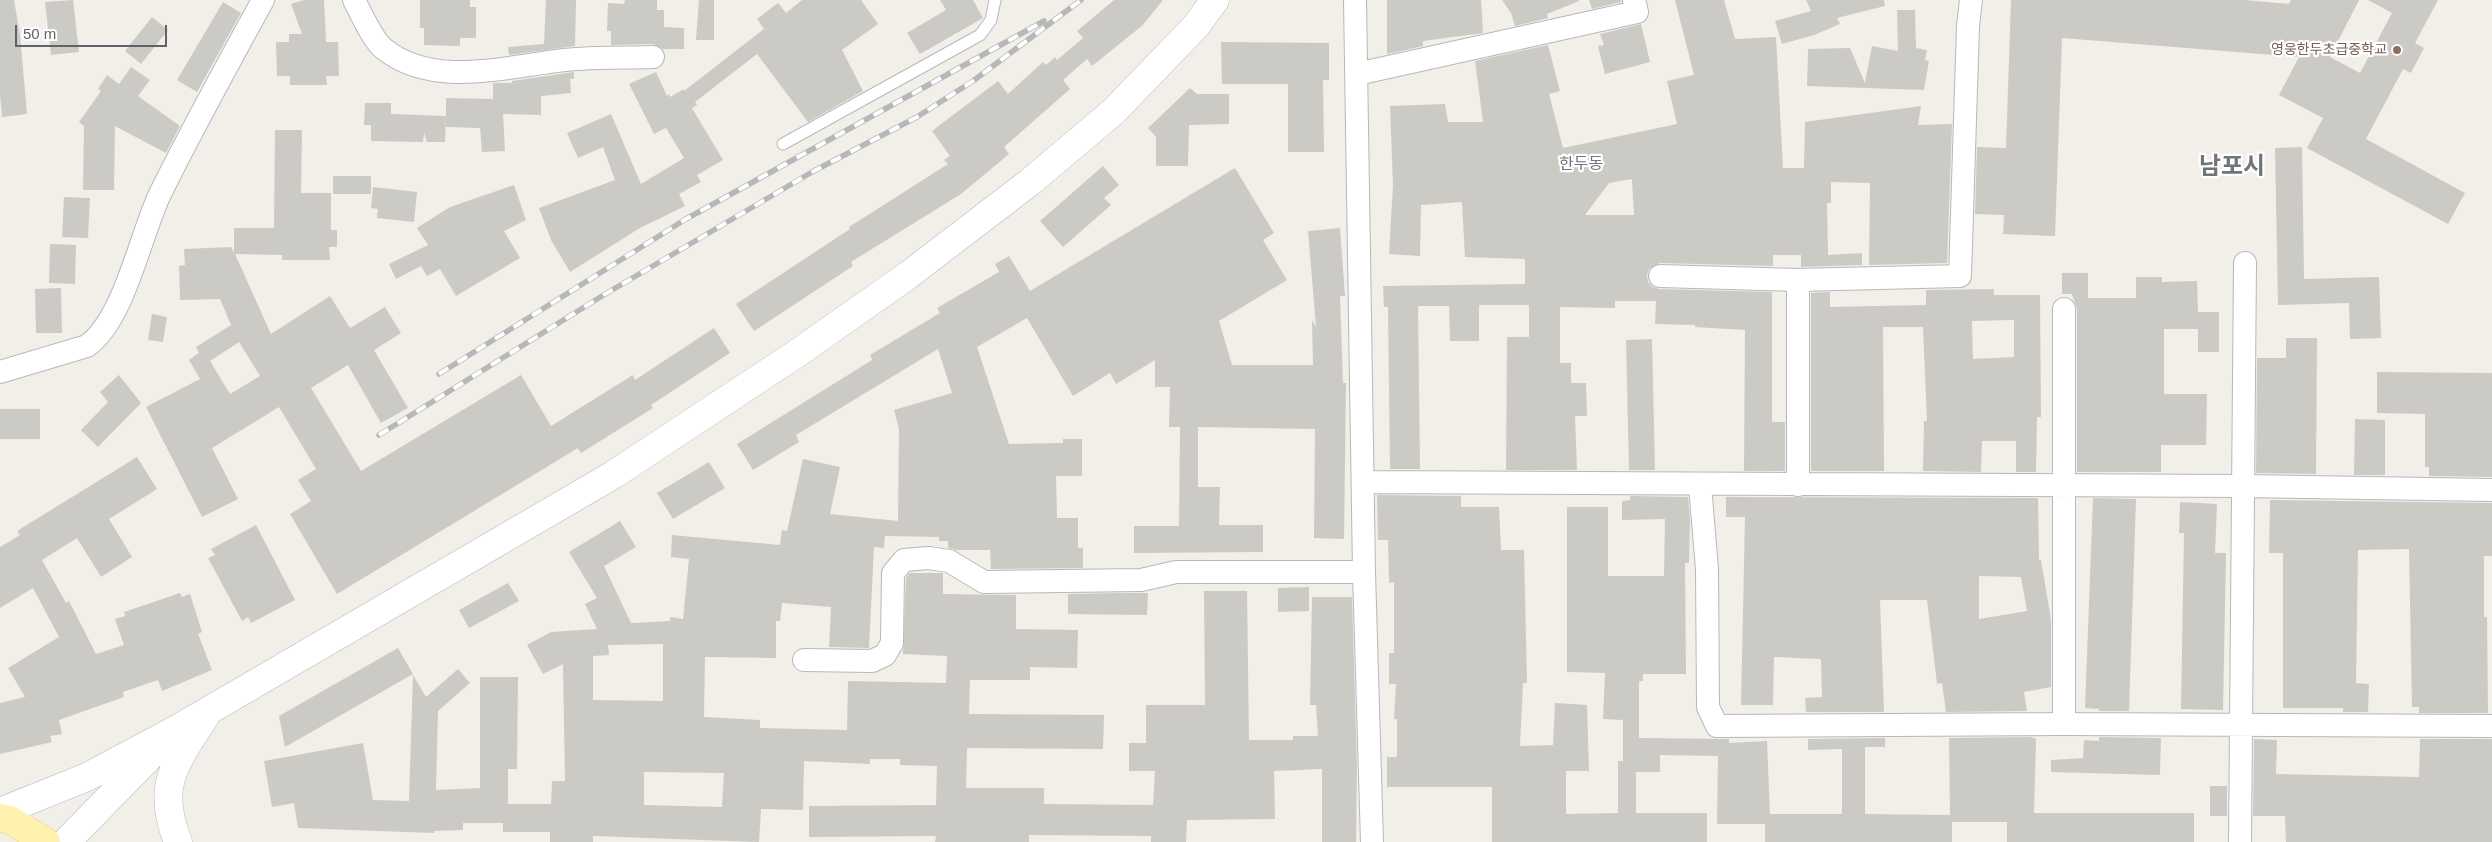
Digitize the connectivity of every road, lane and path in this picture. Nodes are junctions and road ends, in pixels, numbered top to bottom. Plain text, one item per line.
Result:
1 (262, 0) edge
2 (354, 0) edge
3 (995, 0) edge
4 (1215, 0) edge
5 (1355, 0) edge
6 (1634, 0) edge
7 (1971, 0) edge
8 (653, 57) dead end
9 (1357, 74) junction
10 (783, 144) dead end
11 (2245, 263) dead end
12 (1660, 276) dead end
13 (1798, 280) junction
14 (2064, 309) dead end
15 (0, 372) edge
16 (1363, 482) junction
17 (1700, 484) junction
18 (1798, 484) junction
19 (2064, 484) junction
20 (2243, 486) junction
21 (2492, 490) edge
22 (1364, 572) junction
23 (804, 660) dead end
24 (209, 710) junction
25 (2064, 724) junction
26 (2241, 725) junction
27 (2492, 726) edge
28 (176, 729) junction
29 (0, 812) edge
30 (18, 829) edge
31 (46, 842) edge
32 (66, 842) edge
33 (178, 842) edge
34 (1372, 842) edge
35 (2240, 842) edge

1 - 15 street
2 - 8 street
3 - 10 lane
4 - 24 main road
5 - 9 street
6 - 9 street
7 - 13 street
9 - 16 street
11 - 20 street
12 - 13 street
13 - 18 street
14 - 19 street
16 - 17 street
16 - 22 street
17 - 18 street
17 - 25 street
18 - 19 street
19 - 20 street
19 - 25 street
20 - 21 street
20 - 26 street
22 - 23 street
22 - 34 street
24 - 28 main road
24 - 33 main road
25 - 26 street
26 - 27 street
26 - 35 street
28 - 29 main road
28 - 32 main road
30 - 31 main road

